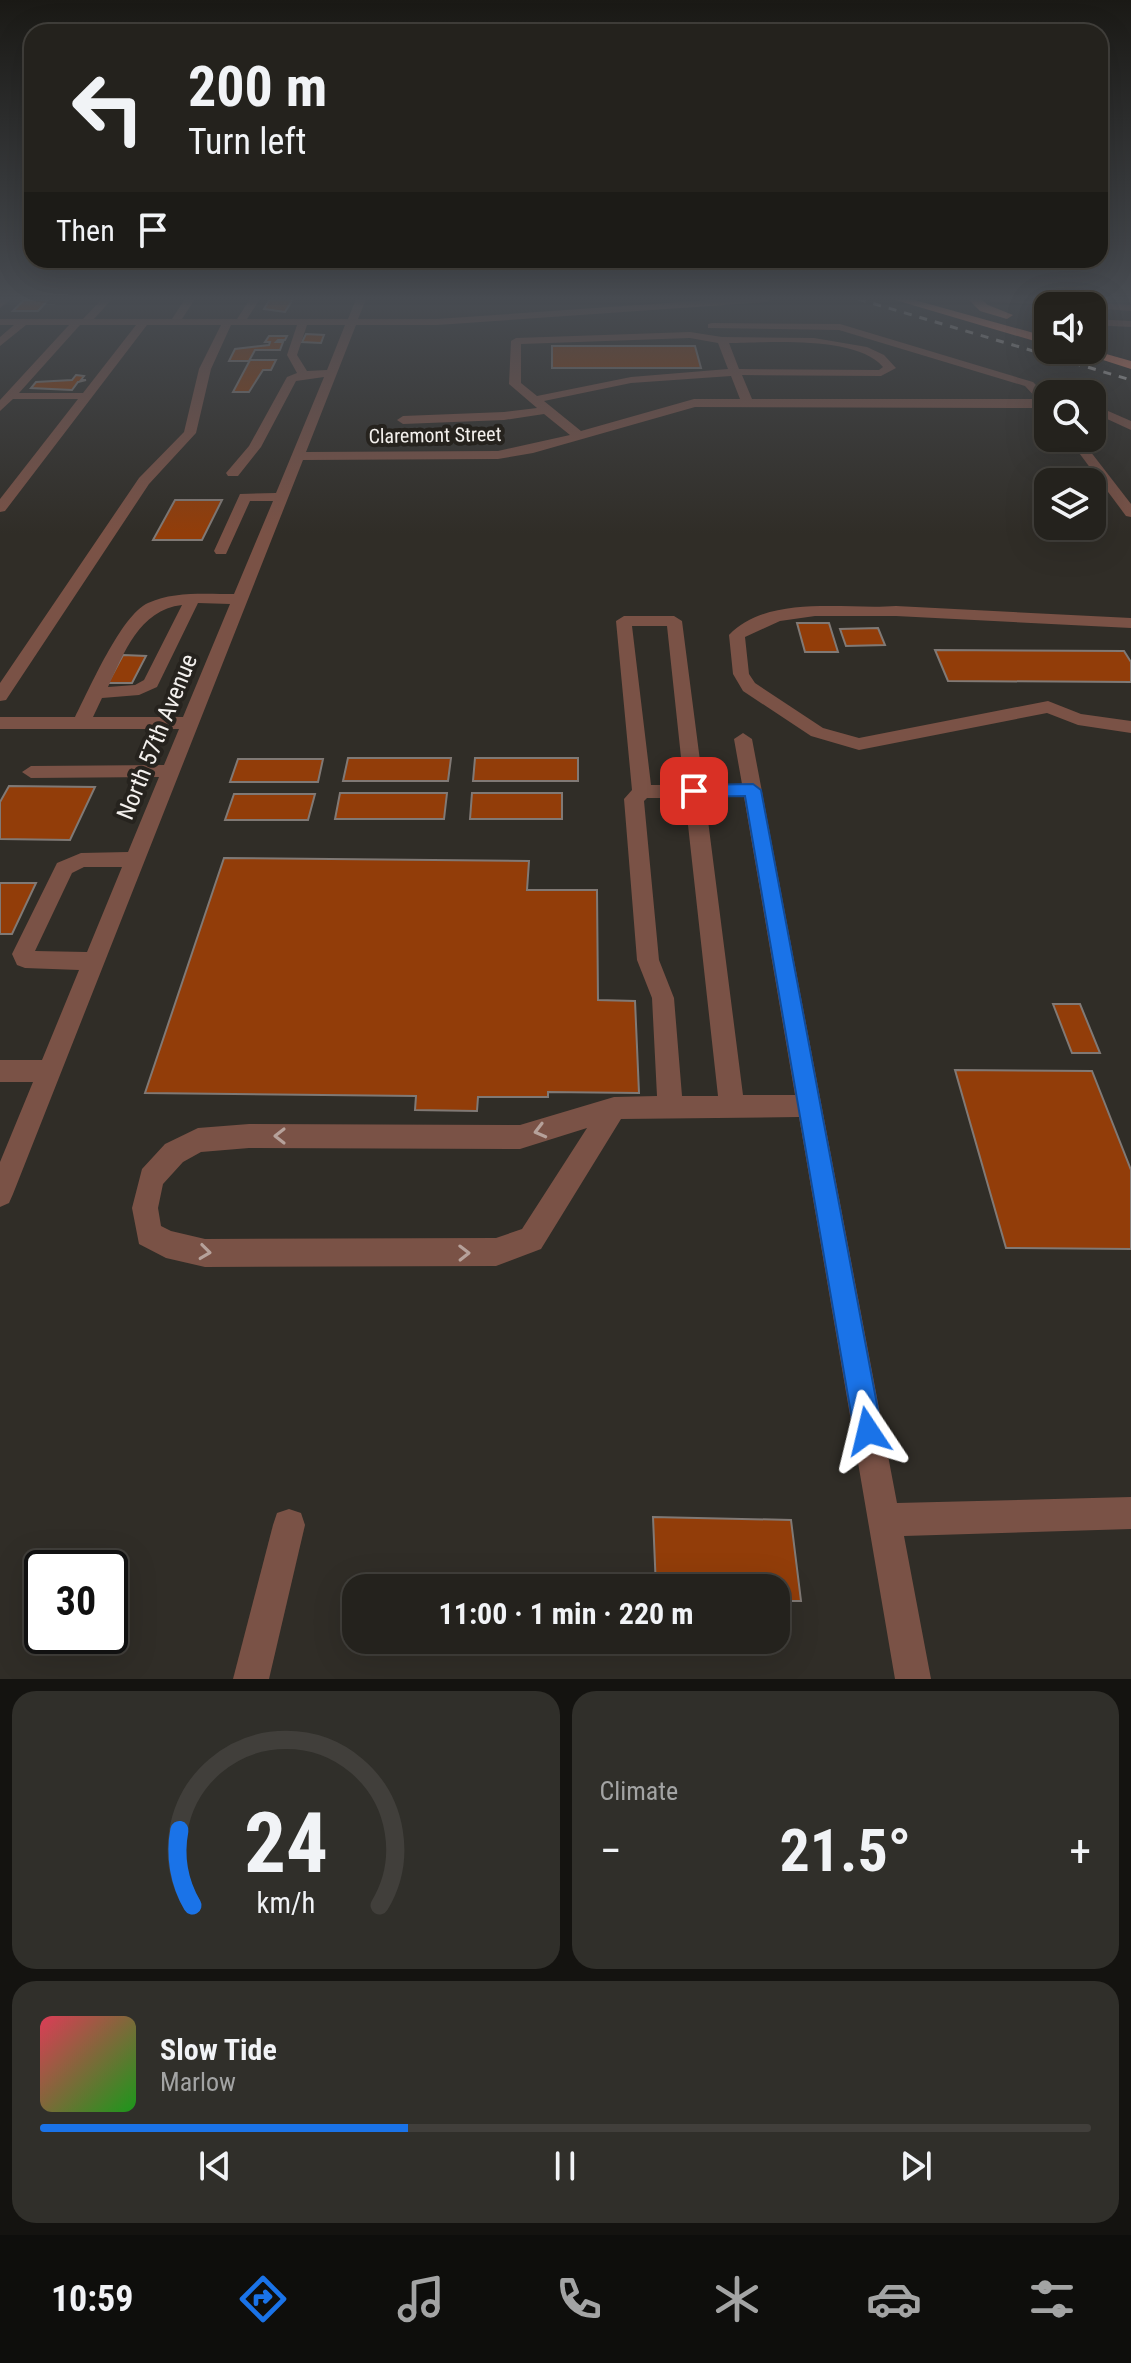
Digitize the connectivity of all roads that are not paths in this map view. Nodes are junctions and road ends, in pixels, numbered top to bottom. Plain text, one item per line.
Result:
1 (27, 377) edge
2 (101, 377) edge
3 (203, 377) edge
4 (295, 377) edge
5 (329, 377) edge
6 (515, 377) edge
7 (665, 377) edge
8 (736, 377) edge
9 (1007, 377) edge
10 (1034, 389) edge
11 (10, 396) junction
12 (87, 396) junction
13 (533, 400) junction
14 (747, 402) junction
15 (1034, 403) edge
16 (0, 407) edge
17 (544, 410) junction
18 (1106, 414) edge
19 (403, 420) dead end
20 (1131, 426) edge
21 (579, 436) junction
22 (1085, 452) edge
23 (298, 456) junction
24 (233, 473) dead end
25 (282, 497) junction
26 (0, 508) edge
27 (1130, 509) edge
28 (221, 551) dead end
29 (192, 599) junction
30 (241, 599) junction
31 (1131, 623) edge
32 (97, 693) junction
33 (0, 696) edge
34 (0, 723) edge
35 (81, 723) junction
36 (192, 723) junction
37 (1131, 727) edge
38 (743, 739) dead end
39 (172, 771) junction
40 (31, 772) dead end
41 (753, 790) junction
42 (694, 791) junction
43 (642, 792) junction
44 (136, 859) junction
45 (95, 961) junction
46 (0, 1071) edge
47 (50, 1071) junction
48 (810, 1106) junction
49 (732, 1107) junction
50 (614, 1108) junction
51 (670, 1108) junction
52 (0, 1194) edge
53 (1131, 1513) edge
54 (884, 1520) junction
55 (289, 1525) dead end
56 (251, 1679) edge
57 (913, 1679) edge

1 - 11 street
2 - 12 street
3 - 33 street
4 - 24 street
5 - 23 street, North 57th Avenue
6 - 13 street
7 - 13 street
8 - 14 street
9 - 10 street
11 - 12 street
11 - 16 street
12 - 26 street
13 - 17 street
14 - 15 street, Claremont Street
14 - 21 street, Claremont Street
17 - 19 street
17 - 21 street
18 - 20 street
21 - 23 street, Claremont Street
22 - 27 street
23 - 25 street, North 57th Avenue
25 - 28 street
25 - 30 street, North 57th Avenue
29 - 30 street
29 - 32 street
29 - 32 street
30 - 36 street, North 57th Avenue
31 - 37 street
32 - 35 street
34 - 35 street
35 - 36 street
36 - 39 street, North 57th Avenue
38 - 41 street
39 - 40 street
39 - 44 street, North 57th Avenue
41 - 42 street
41 - 48 street
42 - 43 street
42 - 43 street
42 - 49 street
43 - 51 street
44 - 45 street, North 57th Avenue
44 - 45 street
45 - 47 street, North 57th Avenue
46 - 47 street
47 - 52 street, North 57th Avenue
48 - 49 street
48 - 54 street
49 - 51 street
50 -> 50 street
50 - 51 street
53 - 54 street
54 - 57 street
55 - 56 street

